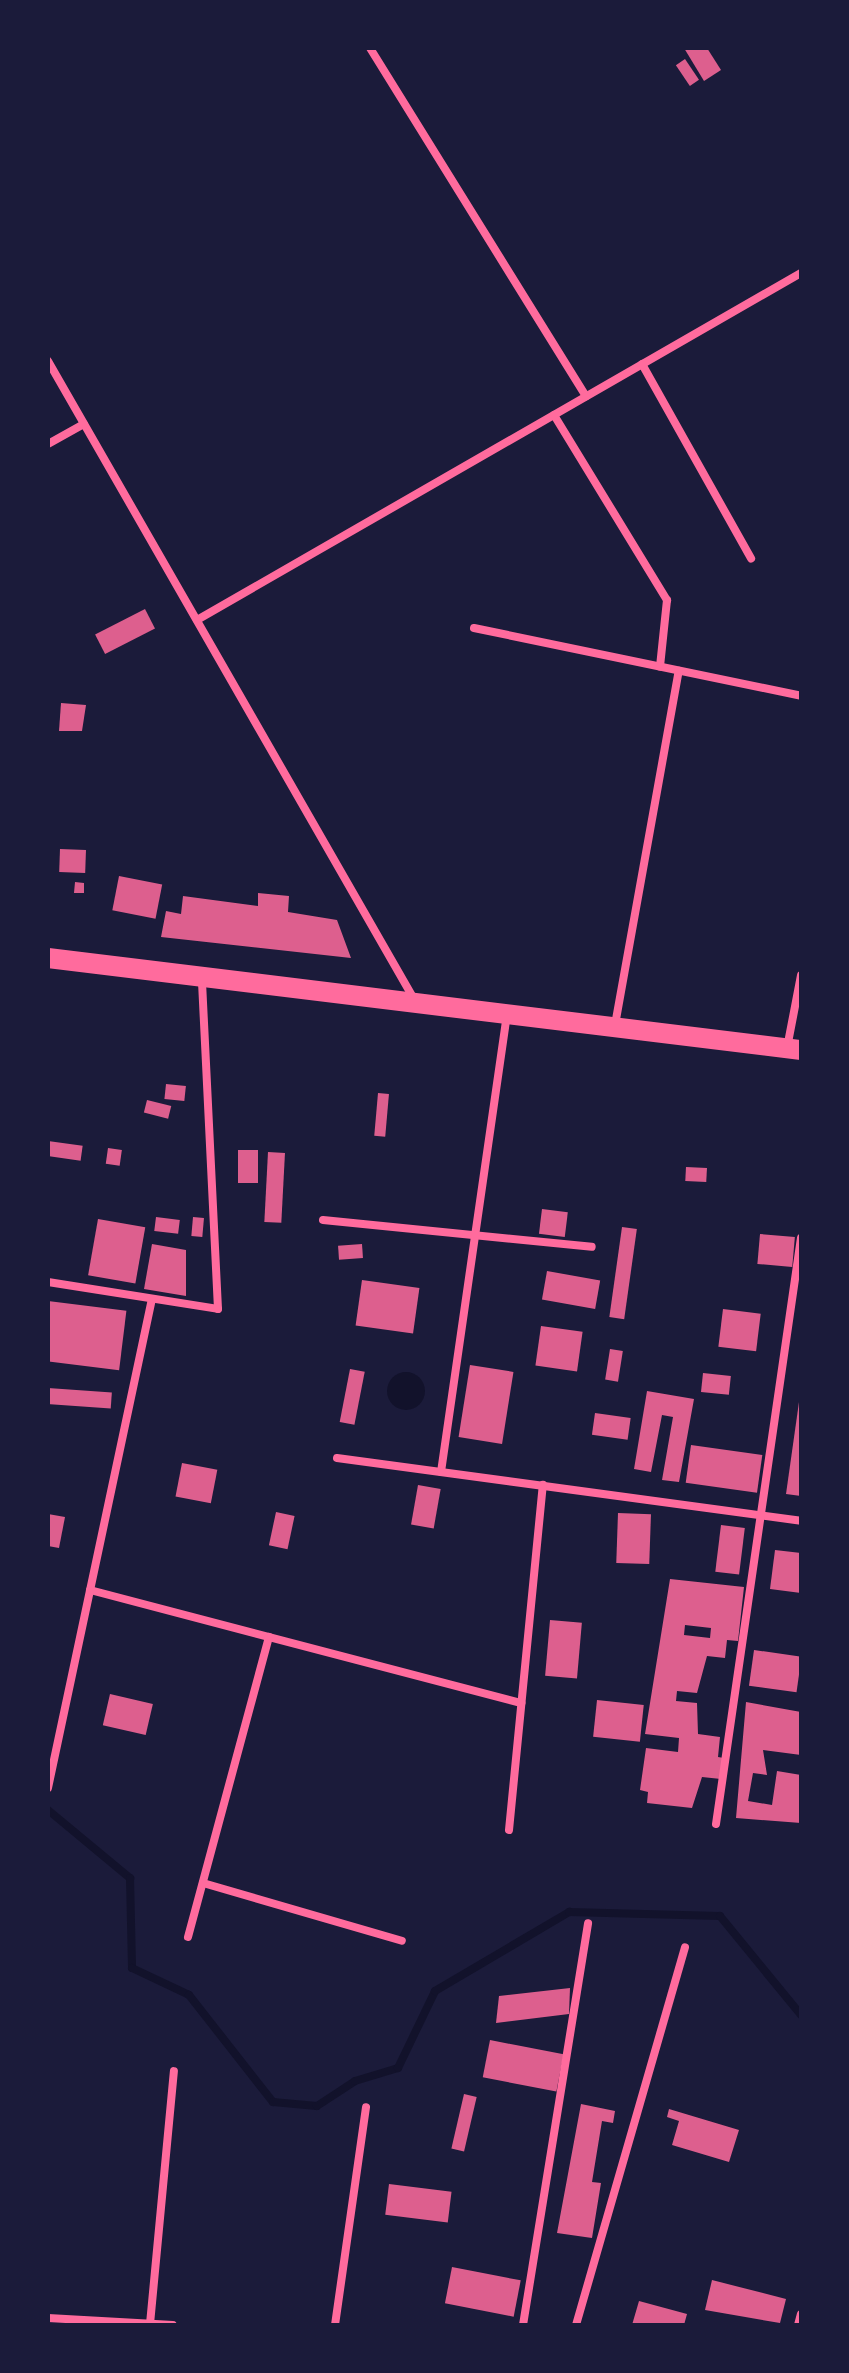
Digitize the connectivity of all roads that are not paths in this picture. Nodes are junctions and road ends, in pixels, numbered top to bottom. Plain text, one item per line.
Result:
1 (370, 48) edge
2 (801, 273) edge
3 (48, 361) edge
4 (642, 364) junction
5 (586, 397) junction
6 (554, 415) junction
7 (84, 424) junction
8 (48, 444) edge
9 (751, 558) dead end
10 (197, 620) junction
11 (474, 628) dead end
12 (660, 667) junction
13 (679, 671) junction
14 (801, 696) edge
15 (48, 958) edge
16 (202, 975) junction
17 (801, 975) edge
18 (415, 999) junction
19 (507, 1011) junction
20 (615, 1025) junction
21 (794, 1049) edge
22 (323, 1220) dead end
23 (475, 1235) junction
24 (801, 1238) edge
25 (592, 1247) dead end
26 (48, 1282) edge
27 (152, 1300) junction
28 (337, 1458) dead end
29 (441, 1472) junction
30 (543, 1485) junction
31 (761, 1515) junction
32 (801, 1521) edge
33 (90, 1590) junction
34 (269, 1637) junction
35 (521, 1703) junction
36 (48, 1788) edge
37 (716, 1824) dead end
38 (509, 1830) dead end
39 (203, 1883) junction
40 (588, 1923) dead end
41 (188, 1937) dead end
42 (402, 1941) dead end
43 (685, 1947) dead end
44 (174, 2071) dead end
45 (366, 2107) dead end
46 (801, 2314) edge
47 (48, 2318) edge
48 (150, 2324) edge
49 (173, 2325) edge
50 (335, 2325) edge
51 (523, 2325) edge
52 (576, 2325) edge
53 (798, 2325) edge

1 - 5 street
2 - 4 street
3 - 7 street
4 - 5 street
4 - 9 street
5 - 6 street
6 - 10 street
6 - 12 street
7 - 8 street
7 - 10 street
10 - 18 street
11 - 12 street
12 - 13 street
13 - 14 street
13 - 20 street
15 - 16 main road
16 - 18 main road
16 - 27 street
17 - 21 street
18 - 19 main road
19 - 20 main road
19 - 23 street
20 - 21 main road
22 - 23 street
23 - 25 street
23 - 29 street
24 - 31 street
26 - 27 street
27 - 33 street
28 - 29 street
29 - 30 street
30 - 31 street
30 - 35 street
31 - 32 street
31 - 37 street
33 - 34 street
33 - 36 street
34 - 35 street
34 - 39 street
35 - 38 street
39 - 41 street
39 - 42 street
40 - 51 street
43 - 52 street
44 - 48 street
45 - 50 street
46 - 53 street
47 - 48 street
48 - 49 street

